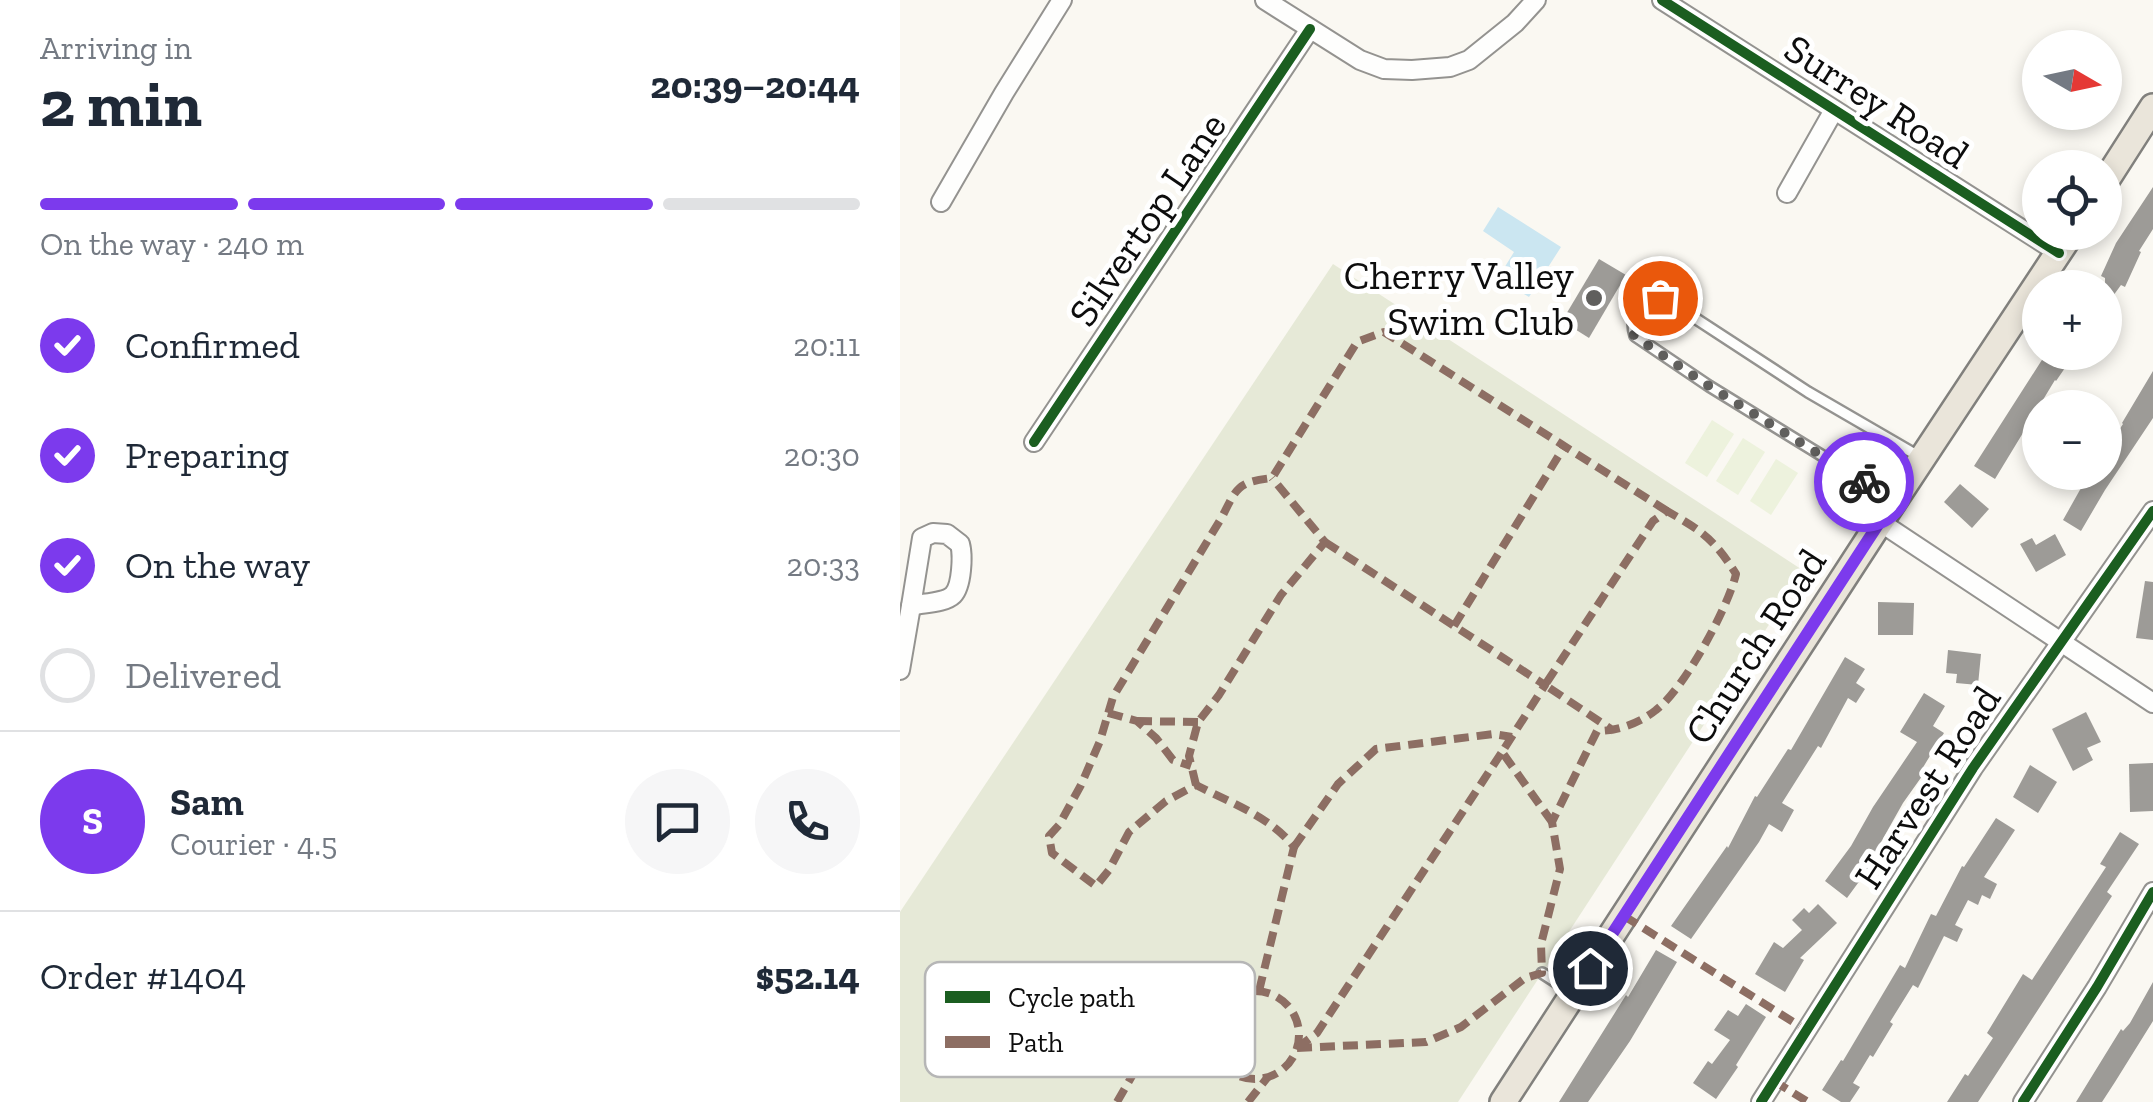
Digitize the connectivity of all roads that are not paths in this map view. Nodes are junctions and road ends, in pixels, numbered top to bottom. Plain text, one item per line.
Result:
1 (1062, 0) edge
2 (1265, 0) edge
3 (1536, 0) edge
4 (1662, 0) edge
5 (1310, 29) junction
6 (2153, 107) edge
7 (1834, 110) junction
8 (2122, 155) edge
9 (1786, 193) dead end
10 (941, 202) dead end
11 (2022, 218) edge
12 (2061, 250) edge
13 (1034, 442) dead end
14 (1922, 458) junction
15 (1894, 500) junction
16 (2153, 511) edge
17 (1880, 522) junction
18 (911, 606) dead end
19 (902, 642) edge
20 (2060, 642) junction
21 (900, 670) edge
22 (2153, 704) edge
23 (2153, 892) edge
24 (1542, 973) dead end
25 (1574, 994) junction
26 (1503, 1102) edge
27 (1760, 1102) edge
28 (2023, 1102) edge

1 - 10 street
2 - 5 street
3 - 5 street
4 - 7 street, Surrey Road
5 - 13 street, Silvertop Lane
6 - 8 main road
7 - 9 street
7 - 11 street, Surrey Road
12 - 14 main road, Church Road
14 - 15 main road, Church Road
14 - 15 lane
15 - 17 main road, Church Road
16 - 20 street, Harvest Road
17 - 20 street
17 - 25 main road, Church Road
18 - 19 street
19 - 21 street
20 - 22 street
20 - 27 street, Harvest Road
23 - 28 street
24 - 25 lane
25 - 26 main road, Church Road

